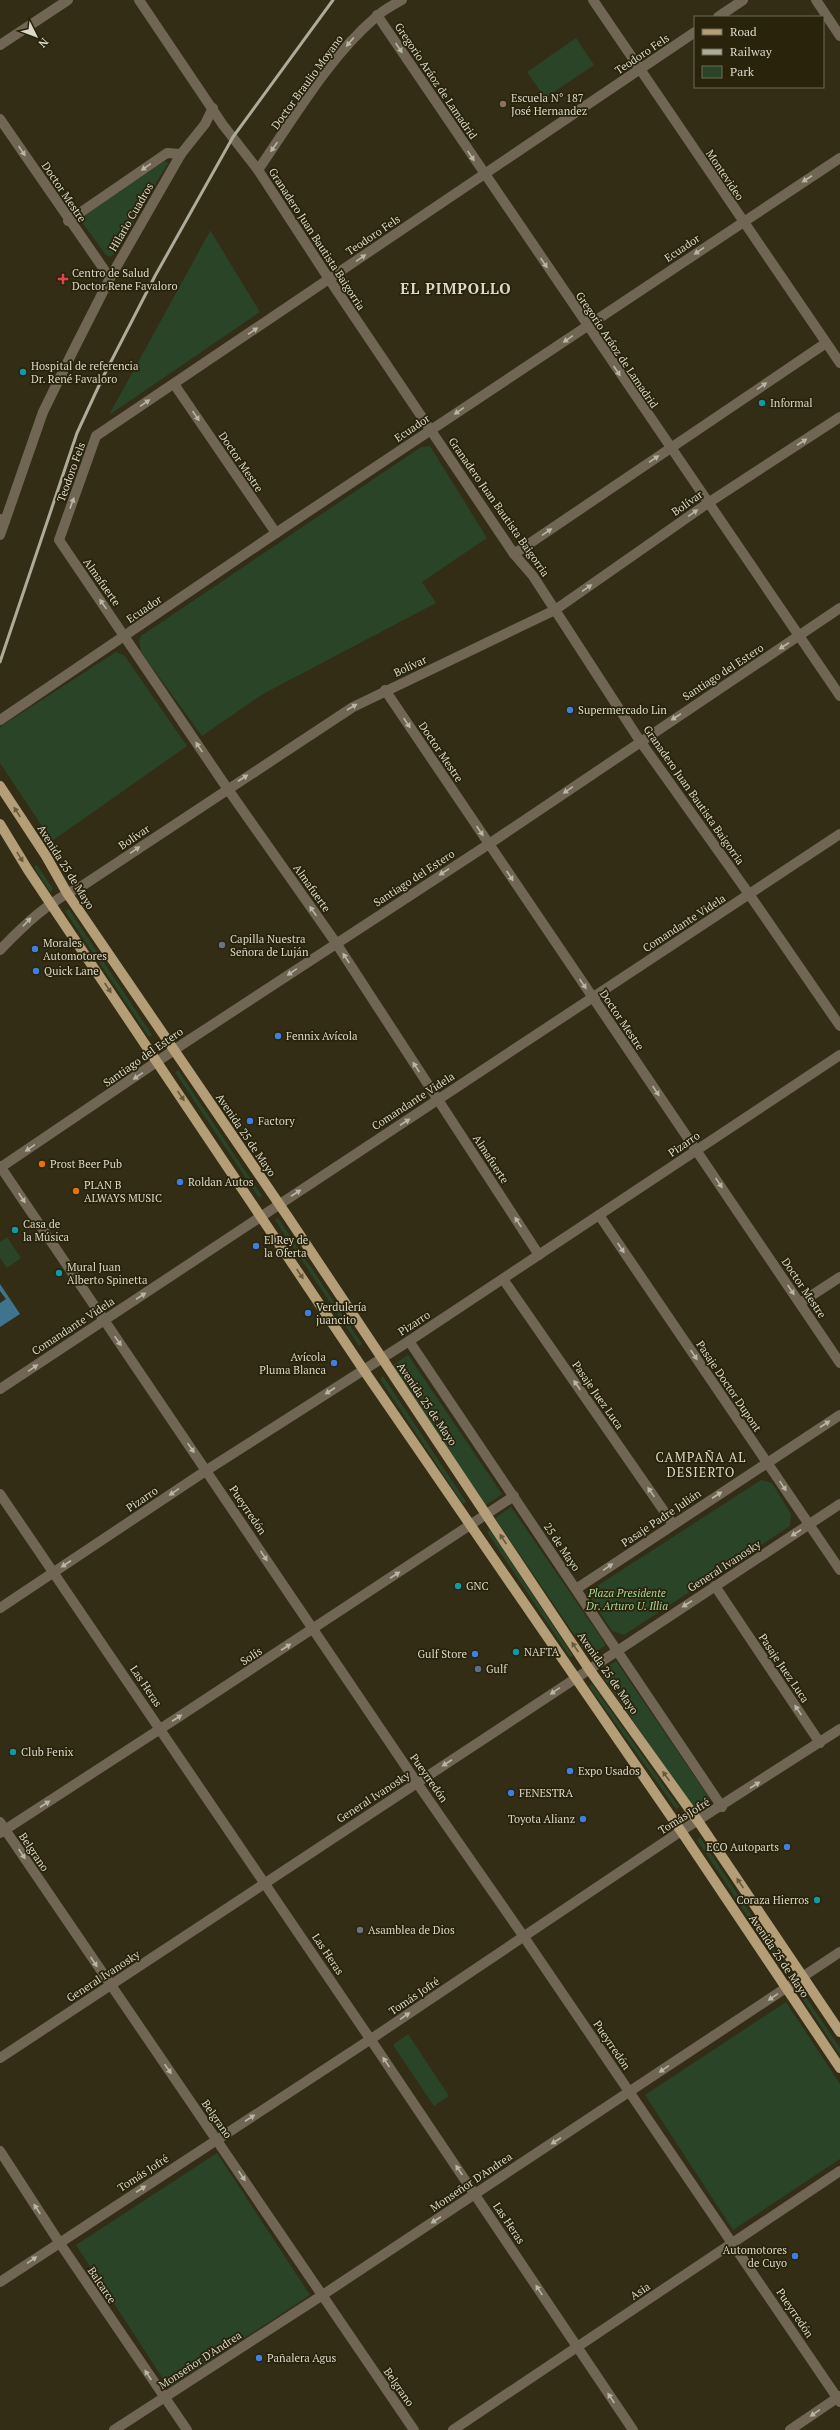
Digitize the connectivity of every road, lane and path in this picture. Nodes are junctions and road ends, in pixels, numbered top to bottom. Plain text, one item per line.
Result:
1 (68, 0) edge
2 (139, 0) edge
3 (401, 0) edge
4 (593, 0) edge
5 (743, 0) edge
6 (816, 0) edge
7 (377, 15) junction
8 (719, 16) edge
9 (694, 33) edge
10 (840, 36) edge
11 (0, 45) edge
12 (640, 70) junction
13 (213, 108) junction
14 (0, 119) edge
15 (181, 154) junction
16 (840, 158) edge
17 (258, 170) junction
18 (484, 175) junction
19 (68, 221) junction
20 (742, 222) junction
21 (110, 278) junction
22 (329, 280) junction
23 (587, 326) junction
24 (826, 343) junction
25 (840, 362) edge
26 (174, 384) junction
27 (840, 416) edge
28 (431, 430) junction
29 (670, 448) junction
30 (708, 503) junction
31 (3, 520) edge
32 (276, 533) junction
33 (0, 535) edge
34 (59, 540) joint
35 (514, 554) junction
36 (840, 608) edge
37 (555, 610) junction
38 (125, 636) junction
39 (799, 636) junction
40 (385, 690) junction
41 (840, 696) edge
42 (0, 720) edge
43 (640, 741) junction
44 (0, 786) edge
45 (227, 788) junction
46 (0, 824) edge
47 (840, 834) edge
48 (489, 844) junction
49 (67, 893) junction
50 (749, 894) junction
51 (51, 903) junction
52 (336, 942) junction
53 (0, 950) edge
54 (592, 998) junction
55 (840, 1026) edge
56 (173, 1052) junction
57 (840, 1055) edge
58 (158, 1062) junction
59 (438, 1100) junction
60 (697, 1150) junction
61 (0, 1167) edge
62 (279, 1205) junction
63 (261, 1216) junction
64 (599, 1216) junction
65 (540, 1255) junction
66 (840, 1277) edge
67 (503, 1279) junction
68 (800, 1303) junction
69 (104, 1320) junction
70 (409, 1341) junction
71 (381, 1358) junction
72 (840, 1363) edge
73 (363, 1370) junction
74 (0, 1389) edge
75 (840, 1415) edge
76 (767, 1463) junction
77 (207, 1470) junction
78 (0, 1494) edge
79 (514, 1496) junction
80 (840, 1504) edge
81 (486, 1515) junction
82 (673, 1524) junction
83 (808, 1524) junction
84 (471, 1525) junction
85 (840, 1570) edge
86 (53, 1572) junction
87 (715, 1586) junction
88 (576, 1589) junction
89 (0, 1608) edge
90 (314, 1628) junction
91 (617, 1651) junction
92 (589, 1669) junction
93 (575, 1678) junction
94 (840, 1729) edge
95 (160, 1730) junction
96 (820, 1743) junction
97 (417, 1783) junction
98 (722, 1806) junction
99 (698, 1821) junction
100 (2, 1828) edge
101 (681, 1831) junction
102 (265, 1883) junction
103 (524, 1937) junction
104 (840, 1952) edge
105 (803, 1977) junction
106 (110, 1985) junction
107 (786, 1988) junction
108 (840, 2032) edge
109 (371, 2040) junction
110 (0, 2058) edge
111 (840, 2068) edge
112 (630, 2092) junction
113 (217, 2140) junction
114 (0, 2151) edge
115 (840, 2171) edge
116 (475, 2194) junction
117 (59, 2242) junction
118 (733, 2243) junction
119 (0, 2282) edge
120 (321, 2296) junction
121 (577, 2347) junction
122 (164, 2398) junction
123 (839, 2399) edge
124 (114, 2430) edge
125 (187, 2430) edge
126 (414, 2430) edge
127 (453, 2430) edge
128 (633, 2430) edge
129 (790, 2430) edge

1 - 11 street
2 - 13 street, Granadero Juan Bautista Baigorria
3 - 7 street, Doctor Braulio Moyano
4 - 12 street, Montevideo
5 - 8 street
6 - 10 street
7 -> 17 street, Doctor Braulio Moyano
7 -> 18 street, Gregorio Aráoz de Lamadrid
9 - 12 street, Teodoro Fels
12 - 18 street, Teodoro Fels
12 - 20 street, Montevideo
13 - 15 street, Hilario Cuadros
13 - 17 street, Granadero Juan Bautista Baigorria
14 -> 19 street, Doctor Mestre
15 -> 19 street
15 - 21 street, Hilario Cuadros
16 -> 20 street, Ecuador
17 - 22 street, Granadero Juan Bautista Baigorria
22 -> 18 street, Teodoro Fels
18 -> 23 street, Gregorio Aráoz de Lamadrid
19 - 21 street, Doctor Mestre
20 -> 23 street, Ecuador
20 - 24 street, Montevideo
21 - 31 street, Hilario Cuadros
26 -> 22 street, Teodoro Fels
22 - 28 street, Granadero Juan Bautista Baigorria
23 -> 28 street, Ecuador
23 -> 29 street, Gregorio Aráoz de Lamadrid
24 - 25 street, Montevideo
29 -> 24 street
26 -> 32 street, Doctor Mestre
34 -> 26 street, Teodoro Fels
30 -> 27 street, Bolívar
28 - 32 street, Ecuador
28 - 35 street, Granadero Juan Bautista Baigorria
29 - 30 street, Gregorio Aráoz de Lamadrid
35 -> 29 street
37 -> 30 street, Bolívar
30 - 39 street, Gregorio Aráoz de Lamadrid
31 - 33 street, Hilario Cuadros
32 - 38 street, Ecuador
38 -> 34 street, Almafuerte
35 - 37 street, Granadero Juan Bautista Baigorria
36 - 39 street, Santiago del Estero
37 - 40 street, Bolívar
37 - 43 street, Granadero Juan Bautista Baigorria
38 - 42 street, Ecuador
45 -> 38 street, Almafuerte
39 - 41 street, Gregorio Aráoz de Lamadrid
39 -> 43 street, Santiago del Estero
45 -> 40 street, Bolívar
40 -> 48 street, Doctor Mestre
43 -> 48 street, Santiago del Estero
43 - 50 street, Granadero Juan Bautista Baigorria
49 -> 44 main road, Avenida 25 de Mayo
49 -> 45 street, Bolívar
52 -> 45 street, Almafuerte
46 -> 51 main road, Avenida 25 de Mayo
47 - 50 street, Comandante Videla
48 -> 52 street, Santiago del Estero
48 -> 54 street, Doctor Mestre
49 - 51 street, Bolívar
49 - 56 main road, Avenida 25 de Mayo
50 - 54 street, Comandante Videla
50 - 55 street, Granadero Juan Bautista Baigorria
53 -> 51 street, Bolívar
51 -> 58 main road, Avenida 25 de Mayo
52 -> 56 street, Santiago del Estero
59 -> 52 street, Almafuerte
54 - 59 street, Comandante Videla
54 -> 60 street, Doctor Mestre
56 - 58 street, Santiago del Estero
56 - 62 main road, Avenida 25 de Mayo
57 - 60 street, Pizarro
58 -> 61 street, Santiago del Estero
58 -> 63 main road, Avenida 25 de Mayo
62 -> 59 street, Comandante Videla
65 -> 59 street, Almafuerte
60 - 64 street, Pizarro
60 -> 68 street, Doctor Mestre
61 -> 69 street, Pueyrredón
62 - 63 street, Comandante Videla
62 - 71 main road, Avenida 25 de Mayo
69 -> 63 street, Comandante Videla
63 -> 73 main road, Avenida 25 de Mayo
64 - 65 street, Pizarro
64 -> 76 street, Pasaje Doctor Dupont
65 - 67 street, Pizarro
66 - 68 street
67 - 70 street, Pizarro
82 -> 67 street, Pasaje Juez Luca
68 - 72 street, Doctor Mestre
74 -> 69 street, Comandante Videla
69 -> 77 street, Pueyrredón
70 - 71 street, Pizarro
70 - 79 street, 25 de Mayo
71 - 73 street, Pizarro
71 - 81 main road, Avenida 25 de Mayo
73 -> 77 street, Pizarro
73 - 84 main road, Avenida 25 de Mayo
76 -> 75 street, Pasaje Padre Julián
82 -> 76 street, Pasaje Padre Julián
76 -> 83 street, Pasaje Doctor Dupont
77 -> 86 street, Pizarro
77 -> 90 street, Pueyrredón
78 - 86 street, Las Heras
79 - 81 street, Solís
79 - 88 street, 25 de Mayo
80 - 83 street, General Ivanosky
81 - 84 street, Solís
92 -> 81 main road, Avenida 25 de Mayo
88 -> 82 street, Pasaje Padre Julián
83 - 85 street, Pasaje Doctor Dupont
83 -> 87 street, General Ivanosky
90 -> 84 street, Solís
84 - 93 main road, Avenida 25 de Mayo
86 - 89 street, Pizarro
86 - 95 street, Las Heras
87 -> 91 street, General Ivanosky
96 -> 87 street, Pasaje Juez Luca
88 - 91 street, 25 de Mayo
95 -> 90 street, Solís
90 - 97 street, Pueyrredón
91 - 92 street, General Ivanosky
91 - 98 street, 25 de Mayo
92 - 93 street, General Ivanosky
99 -> 92 main road, Avenida 25 de Mayo
93 -> 97 street, General Ivanosky
93 - 101 main road, Avenida 25 de Mayo
94 - 96 street, Tomás Jofré
100 -> 95 street, Solís
95 - 102 street, Las Heras
98 -> 96 street, Tomás Jofré
97 - 102 street, General Ivanosky
97 - 103 street, Pueyrredón
98 - 99 street, Tomás Jofré
99 - 101 street, Tomás Jofré
105 -> 99 main road, Avenida 25 de Mayo
100 -> 106 street, Belgrano
101 - 103 street, Tomás Jofré
101 - 107 main road, Avenida 25 de Mayo
102 - 106 street, General Ivanosky
102 - 109 street, Las Heras
109 -> 103 street, Tomás Jofré
103 - 112 street, Pueyrredón
104 - 105 street, Monseñor D'Andrea
105 - 107 street, Monseñor D'Andrea
105 - 108 main road, Avenida 25 de Mayo
106 - 110 street, General Ivanosky
106 -> 113 street, Belgrano
107 - 111 main road, Avenida 25 de Mayo
107 -> 112 street, Monseñor D'Andrea
113 -> 109 street, Tomás Jofré
116 -> 109 street, Las Heras
112 -> 116 street, Monseñor D'Andrea
112 - 118 street, Pueyrredón
117 -> 113 street, Tomás Jofré
113 -> 120 street, Belgrano
117 -> 114 street, Balcarce
115 - 118 street, Asia
116 -> 120 street, Monseñor D'Andrea
121 -> 116 street, Las Heras
119 -> 117 street, Tomás Jofré
122 -> 117 street, Balcarce
118 - 121 street, Asia
118 - 123 street, Pueyrredón
120 - 122 street, Monseñor D'Andrea
120 - 126 street, Belgrano
121 - 127 street, Asia
128 -> 121 street, Las Heras
122 - 124 street, Monseñor D'Andrea
122 - 125 street, Balcarce
123 -> 129 street

